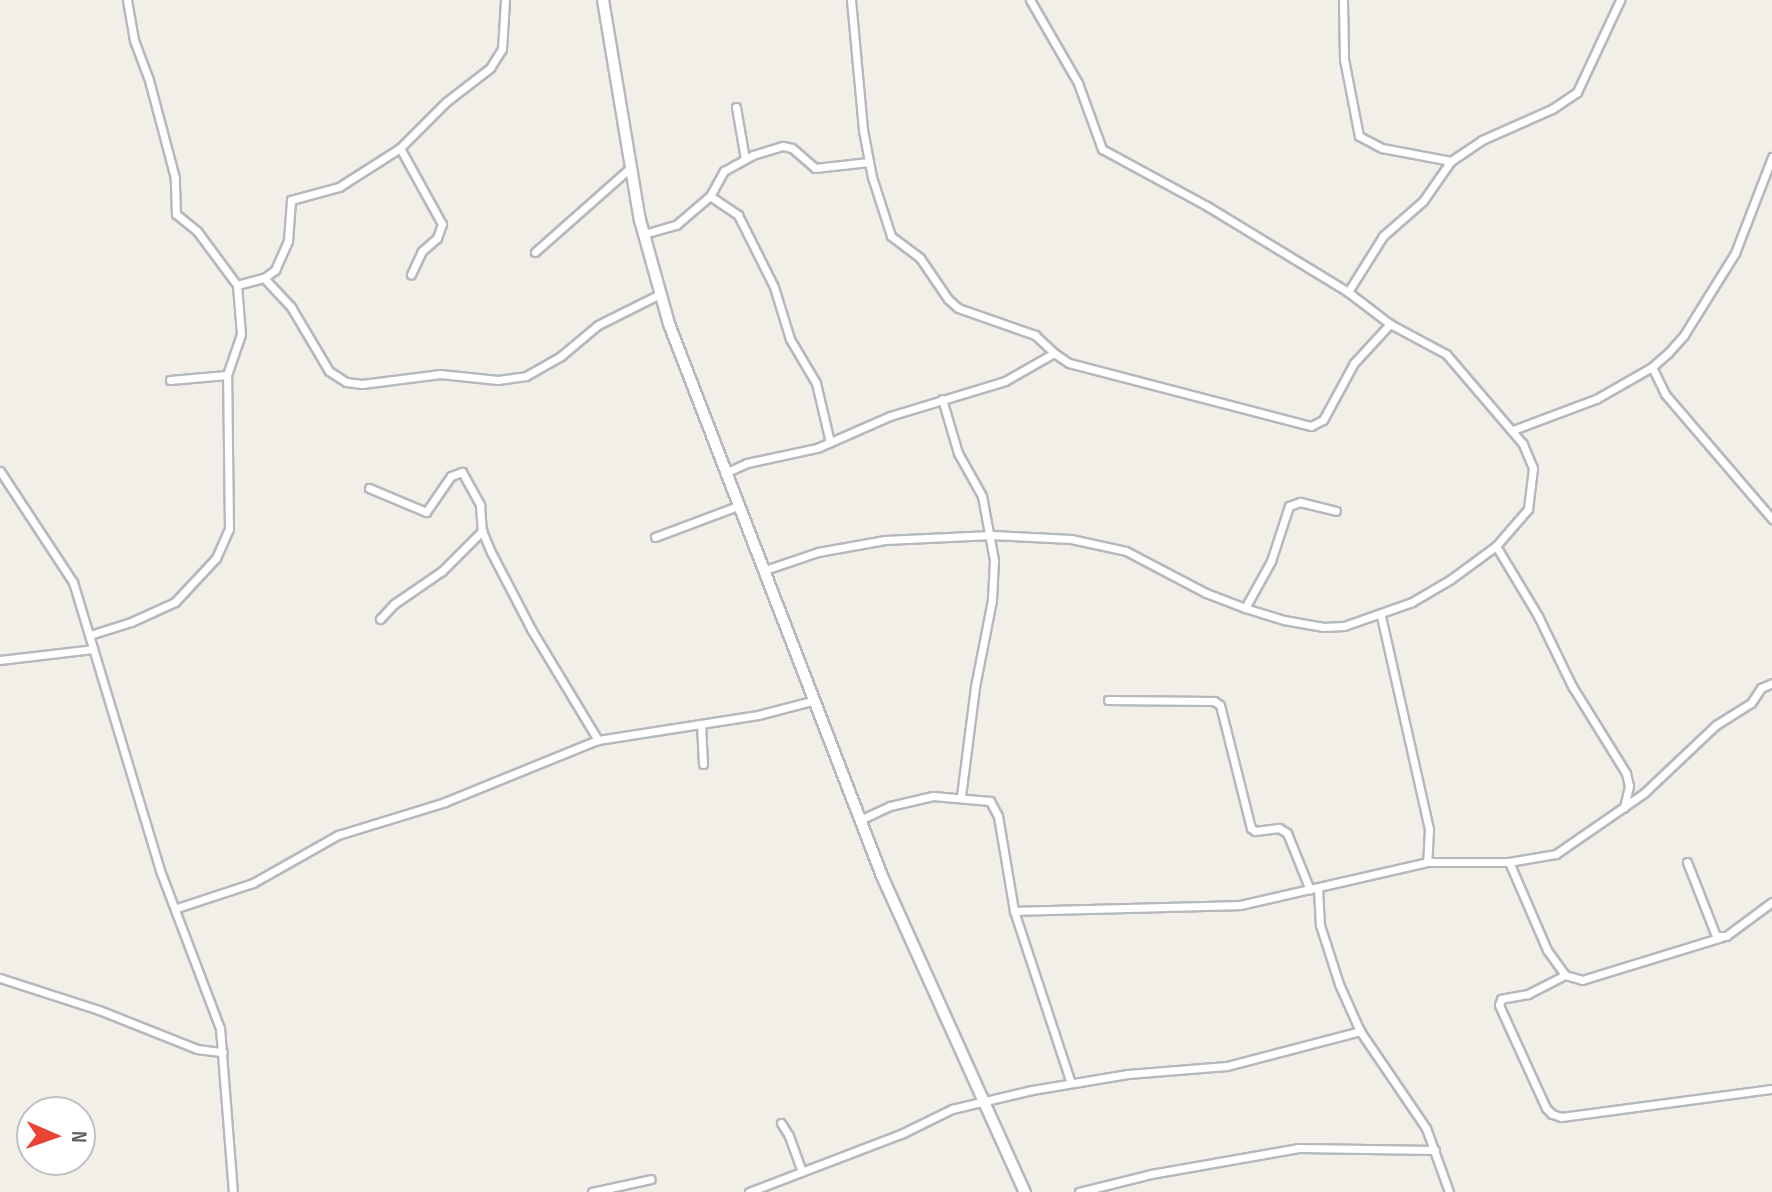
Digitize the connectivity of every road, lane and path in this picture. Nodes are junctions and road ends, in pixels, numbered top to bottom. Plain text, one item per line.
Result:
1 (127, 0) edge
2 (505, 0) edge
3 (603, 0) edge
4 (851, 0) edge
5 (1030, 0) edge
6 (1343, 0) edge
7 (1620, 0) edge
8 (736, 107) dead end
9 (400, 148) junction
10 (1772, 157) edge
11 (745, 159) junction
12 (1451, 161) junction
13 (869, 162) junction
14 (630, 168) junction
15 (710, 196) junction
16 (644, 234) junction
17 (535, 252) dead end
18 (411, 275) dead end
19 (264, 278) junction
20 (237, 285) junction
21 (1348, 292) junction
22 (660, 294) junction
23 (1390, 324) junction
24 (1054, 353) junction
25 (1652, 367) junction
26 (227, 375) junction
27 (170, 380) dead end
28 (942, 399) junction
29 (1513, 430) junction
30 (830, 442) junction
31 (0, 471) edge
32 (727, 472) junction
33 (369, 488) dead end
34 (738, 506) junction
35 (1336, 511) dead end
36 (1772, 519) edge
37 (482, 531) junction
38 (992, 535) junction
39 (655, 537) dead end
40 (1496, 546) junction
41 (765, 570) junction
42 (1245, 608) junction
43 (1381, 616) junction
44 (380, 619) dead end
45 (90, 635) junction
46 (93, 649) junction
47 (0, 660) edge
48 (1772, 683) edge
49 (815, 700) junction
50 (1108, 700) dead end
51 (701, 724) junction
52 (598, 740) junction
53 (703, 764) dead end
54 (961, 796) junction
55 (1624, 809) junction
56 (862, 819) junction
57 (1427, 862) junction
58 (1509, 862) junction
59 (1687, 862) dead end
60 (1314, 889) junction
61 (1772, 902) edge
62 (177, 908) junction
63 (1014, 911) junction
64 (1722, 937) junction
65 (1565, 975) junction
66 (0, 978) edge
67 (1360, 1031) junction
68 (223, 1052) junction
69 (1071, 1083) junction
70 (1772, 1089) edge
71 (982, 1103) junction
72 (781, 1123) dead end
73 (1435, 1150) junction
74 (802, 1171) junction
75 (651, 1179) dead end
76 (233, 1192) edge
77 (592, 1192) edge
78 (749, 1192) edge
79 (1025, 1192) edge
80 (1079, 1192) edge
81 (1449, 1192) edge

1 - 20 street
2 - 9 street
3 - 14 main road
4 - 13 street
5 - 21 street
6 - 12 street
7 - 12 street
8 - 11 street
9 - 18 street
9 - 19 street
10 - 25 street
11 - 13 street
11 - 15 street
12 - 21 street
13 - 24 street
14 - 16 main road
14 - 17 street
15 - 16 street
15 - 30 street
16 - 22 main road
19 - 20 street
19 - 22 street
20 - 26 street
21 - 23 street
22 - 32 main road
23 - 24 street
23 - 29 street
24 - 28 street
25 - 29 street
25 - 36 street
26 - 27 street
26 - 45 street
28 - 30 street
28 - 38 street
29 - 40 street
30 - 32 street
31 - 45 street
32 - 34 main road
33 - 37 street
34 - 39 street
34 - 41 main road
35 - 42 street
37 - 44 street
37 - 52 street
38 - 41 street
38 - 42 street
38 - 54 street
40 - 43 street
40 - 55 street
41 - 49 main road
42 - 43 street
43 - 57 street
45 - 46 street
46 - 47 street
46 - 62 street
48 - 55 street
49 - 51 street
49 - 56 main road
50 - 60 street
51 - 52 street
51 - 53 street
52 - 62 street
54 - 56 street
54 - 63 street
55 - 58 street
56 - 71 main road
57 - 58 street
57 - 60 street
58 - 65 street
59 - 64 street
60 - 63 street
60 - 67 street
61 - 64 street
62 - 68 street
63 - 69 street
64 - 65 street
65 - 70 street
66 - 68 street
67 - 69 street
67 - 73 street
68 - 76 street
69 - 71 street
71 - 74 street
71 - 79 main road
72 - 74 street
73 - 80 street
73 - 81 street
74 - 78 street
75 - 77 street

